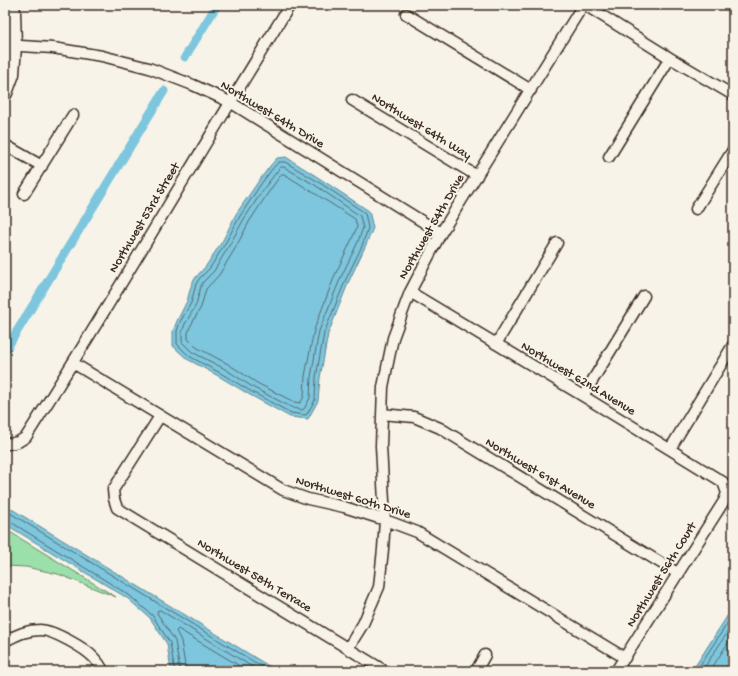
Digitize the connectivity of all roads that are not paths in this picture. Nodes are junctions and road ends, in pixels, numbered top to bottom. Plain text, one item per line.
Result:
1 (12, 5) edge
2 (290, 5) edge
3 (584, 5) edge
4 (406, 14) dead end
5 (9, 45) edge
6 (670, 58) junction
7 (530, 90) junction
8 (5, 94) edge
9 (733, 95) edge
10 (352, 100) dead end
11 (230, 102) junction
12 (73, 115) dead end
13 (5, 145) edge
14 (733, 150) edge
15 (609, 157) dead end
16 (42, 166) junction
17 (477, 176) junction
18 (24, 194) dead end
19 (696, 209) dead end
20 (441, 234) junction
21 (557, 243) dead end
22 (410, 292) junction
23 (644, 296) dead end
24 (496, 344) junction
25 (731, 352) edge
26 (73, 363) junction
27 (583, 396) junction
28 (382, 414) junction
29 (160, 416) junction
30 (5, 442) edge
31 (670, 449) junction
32 (727, 492) joint
33 (385, 520) junction
34 (679, 574) junction
35 (5, 641) edge
36 (348, 648) junction
37 (485, 655) dead end
38 (625, 658) junction
39 (103, 671) edge
40 (385, 671) edge
41 (476, 671) edge
42 (616, 671) edge

1 - 5 street
2 - 11 street, Northwest 53rd Street
3 - 6 street
3 - 7 street, Northwest 54th Drive
4 - 7 street
5 - 8 street
5 - 11 street, Northwest 64th Drive
6 - 9 street
6 - 15 street
7 - 17 street, Northwest 54th Drive
10 - 17 street, Northwest 64th Way
11 - 20 street, Northwest 64th Drive
11 - 26 street, Northwest 53rd Street
12 - 16 street
13 - 16 street
14 - 19 street
16 - 18 street
17 - 20 street, Northwest 54th Drive
20 - 22 street, Northwest 54th Drive
21 - 24 street
22 - 24 street, Northwest 62nd Avenue
22 - 28 street, Northwest 54th Drive
23 - 27 street
24 - 27 street, Northwest 62nd Avenue
25 - 31 street
26 - 29 street, Northwest 60th Drive
26 - 30 street, Northwest 53rd Street
27 - 31 street, Northwest 62nd Avenue
28 - 33 street, Northwest 54th Drive
28 - 34 street, Northwest 61st Avenue
29 - 33 street, Northwest 60th Drive
29 - 36 street, Northwest 58th Terrace
31 - 32 street, Northwest 62nd Avenue
32 - 34 street, Northwest 56th Court
33 - 36 street, Northwest 54th Drive
33 - 38 street, Northwest 60th Drive
34 - 38 street, Northwest 56th Court
35 - 39 street
36 - 40 street, Northwest 58th Terrace
37 - 41 street
38 - 42 street, Northwest 56th Court

